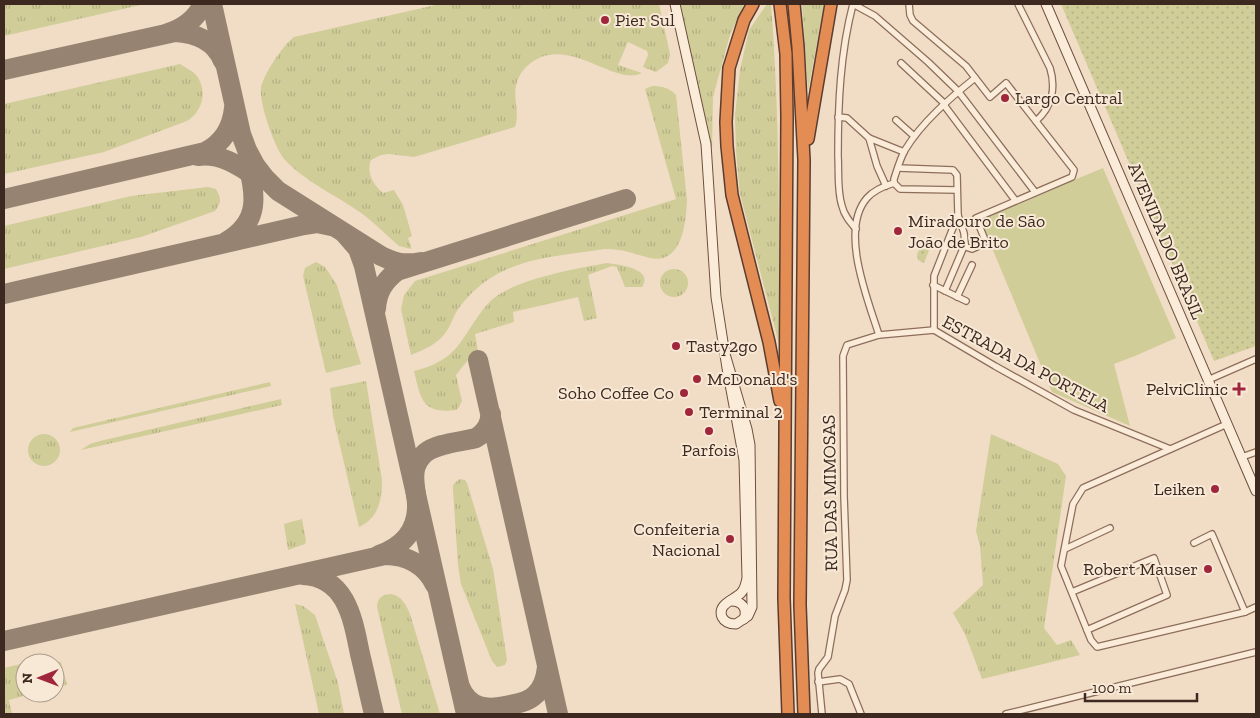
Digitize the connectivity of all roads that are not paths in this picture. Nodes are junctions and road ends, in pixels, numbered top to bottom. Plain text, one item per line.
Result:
1 (675, 4) edge
2 (753, 4) edge
3 (780, 4) edge
4 (794, 4) edge
5 (831, 4) edge
6 (853, 4) edge
7 (909, 4) edge
8 (1018, 4) edge
9 (1046, 4) edge
10 (901, 63) dead end
11 (975, 78) junction
12 (958, 91) junction
13 (944, 104) junction
14 (838, 117) junction
15 (896, 120) dead end
16 (1036, 121) junction
17 (914, 136) junction
18 (869, 138) junction
19 (904, 152) junction
20 (804, 160) junction
21 (898, 168) junction
22 (894, 183) junction
23 (886, 186) junction
24 (957, 190) junction
25 (1035, 192) junction
26 (1015, 200) junction
27 (958, 215) junction
28 (856, 229) junction
29 (965, 244) junction
30 (972, 265) dead end
31 (933, 285) junction
32 (945, 291) junction
33 (958, 297) junction
34 (966, 301) dead end
35 (934, 330) junction
36 (879, 335) junction
37 (725, 354) junction
38 (843, 356) joint
39 (1256, 359) edge
40 (1208, 380) junction
41 (1227, 424) junction
42 (784, 427) junction
43 (1170, 449) junction
44 (1256, 452) edge
45 (1242, 457) junction
46 (1256, 491) edge
47 (1110, 528) dead end
48 (1194, 543) dead end
49 (1065, 549) junction
50 (1072, 592) junction
51 (730, 601) junction
52 (1256, 607) edge
53 (1245, 612) junction
54 (743, 620) junction
55 (1087, 630) junction
56 (1256, 652) edge
57 (818, 682) junction
58 (788, 714) edge
59 (804, 714) edge
60 (822, 714) edge
61 (861, 714) edge
62 (1006, 714) edge

1 - 37 street
2 - 42 highway
3 - 42 highway
4 - 20 highway
5 - 20 highway
6 - 12 street
6 - 14 street
7 - 11 street
8 - 16 street
9 - 40 street, AVENIDA DO BRASIL
10 - 13 street
11 - 12 street
11 - 16 street
12 - 13 street
12 - 25 street
13 - 17 street
13 - 26 street
14 - 18 street
14 - 28 street
15 - 17 street
16 - 25 street
17 - 19 street
18 - 19 street
18 - 23 street
19 - 21 street
20 - 59 highway
21 - 22 street
21 - 24 street
22 - 23 street
22 - 24 street
23 - 28 street
24 - 27 street
25 - 26 street
26 - 29 street
27 - 29 street
27 - 31 street
28 - 36 street
29 - 32 street
30 - 33 street
31 - 32 street
31 - 35 street
32 - 33 street
33 - 34 street
35 - 36 street, ESTRADA DA PORTELA
35 - 43 street, ESTRADA DA PORTELA
36 - 38 street, ESTRADA DA PORTELA
37 - 51 street
37 - 54 street
38 - 57 street, RUA DAS MIMOSAS
39 - 40 street
40 - 41 street, AVENIDA DO BRASIL
41 - 43 street
41 - 45 street, AVENIDA DO BRASIL
42 - 58 highway
43 - 49 street
44 - 45 street
45 - 46 street, AVENIDA DO BRASIL
47 - 49 street
48 - 53 street
49 - 50 street
50 - 55 street
50 - 55 street
51 - 54 street
51 - 54 street
52 - 53 street
53 - 55 street
56 - 62 street
57 - 60 street, RUA DAS MIMOSAS
57 - 61 street

